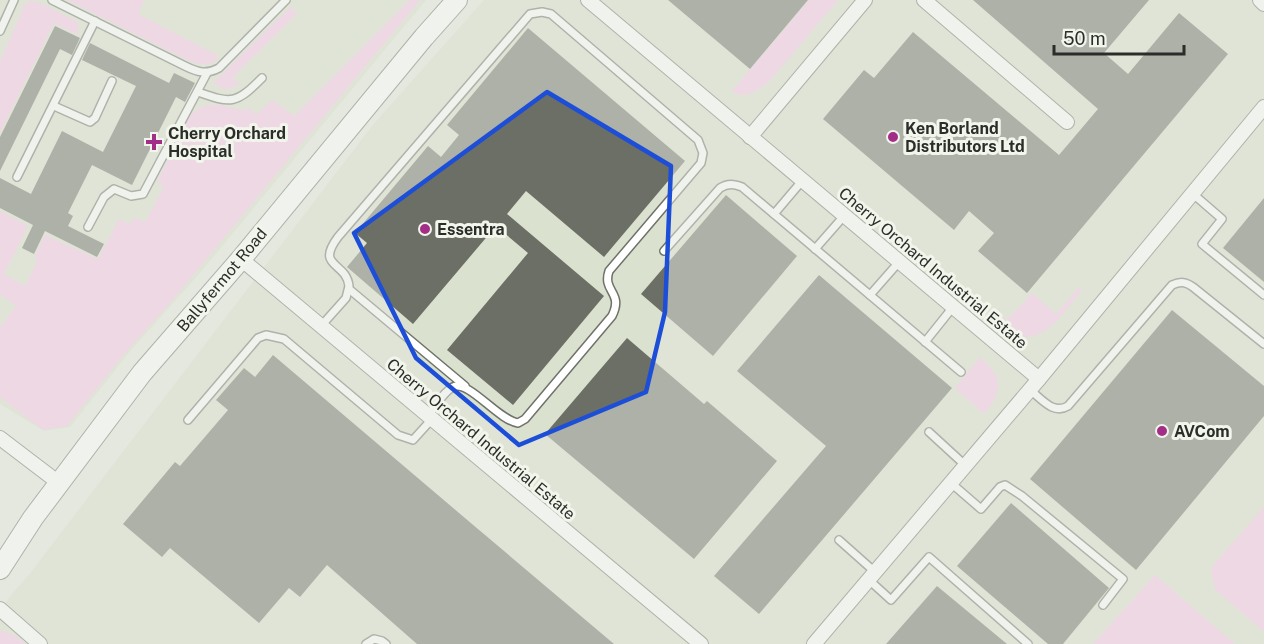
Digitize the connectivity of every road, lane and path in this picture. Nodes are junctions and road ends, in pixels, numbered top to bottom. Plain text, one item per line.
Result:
1 (14, 0) edge
2 (52, 0) edge
3 (286, 0) edge
4 (457, 0) edge
5 (588, 0) edge
6 (865, 0) edge
7 (924, 0) edge
8 (1260, 0) edge
9 (1264, 4) edge
10 (96, 21) junction
11 (0, 31) edge
12 (207, 73) junction
13 (262, 78) dead end
14 (112, 81) dead end
15 (198, 92) junction
16 (54, 106) junction
17 (1264, 106) edge
18 (1067, 122) dead end
19 (750, 137) junction
20 (17, 177) dead end
21 (802, 181) junction
22 (1192, 193) junction
23 (774, 214) junction
24 (844, 216) junction
25 (88, 227) dead end
26 (815, 249) junction
27 (664, 251) dead end
28 (241, 259) junction
29 (899, 262) junction
30 (349, 289) junction
31 (870, 295) junction
32 (1264, 295) edge
33 (953, 307) junction
34 (321, 326) junction
35 (925, 342) junction
36 (1264, 344) edge
37 (961, 372) dead end
38 (1035, 384) junction
39 (470, 390) junction
40 (430, 417) junction
41 (188, 420) dead end
42 (928, 432) dead end
43 (0, 438) edge
44 (966, 466) junction
45 (59, 483) junction
46 (951, 483) junction
47 (839, 540) dead end
48 (0, 569) edge
49 (872, 576) junction
50 (1103, 605) dead end
51 (0, 609) edge
52 (40, 644) edge
53 (366, 644) edge
54 (386, 644) edge
55 (700, 644) edge
56 (814, 644) edge
57 (1028, 644) edge

1 - 11 lane
2 - 10 lane
3 - 12 lane
4 - 28 main road, Ballyfermot Road
5 - 19 street, Cherry Orchard Industrial Estate
6 - 19 street
7 - 18 street
8 - 9 street
10 - 12 lane
10 - 16 lane
12 - 15 lane
13 - 15 lane
14 - 16 lane
15 - 25 lane
16 - 20 lane
17 - 22 street
19 - 21 street, Cherry Orchard Industrial Estate
21 - 23 lane
21 - 24 street, Cherry Orchard Industrial Estate
22 - 32 lane
22 - 38 street
23 - 26 lane
23 - 27 lane
24 - 26 lane
24 - 29 street, Cherry Orchard Industrial Estate
26 - 31 lane
28 - 34 street, Cherry Orchard Industrial Estate
28 - 45 main road, Ballyfermot Road
29 - 31 lane
29 - 33 street, Cherry Orchard Industrial Estate
30 - 34 lane
30 - 39 lane
30 - 39 lane
31 - 35 lane
33 - 35 lane
33 - 38 street, Cherry Orchard Industrial Estate
34 - 40 street, Cherry Orchard Industrial Estate
35 - 37 lane
36 - 38 lane
38 - 44 street
39 - 40 lane
40 - 41 lane
40 - 55 street, Cherry Orchard Industrial Estate
42 - 44 lane
43 - 45 street
44 - 46 street
45 - 48 main road, Ballyfermot Road
46 - 49 street
46 - 50 lane
47 - 49 lane
49 - 56 street
49 - 57 lane
51 - 52 street
53 - 54 lane

